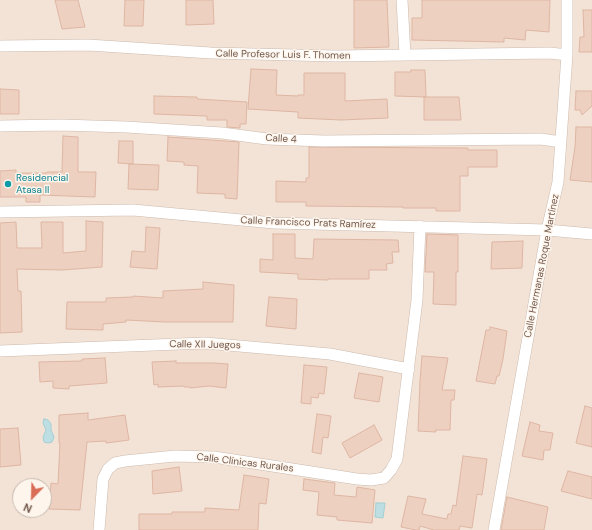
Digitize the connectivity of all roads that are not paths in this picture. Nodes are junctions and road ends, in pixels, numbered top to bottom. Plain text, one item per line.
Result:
1 (402, 0) edge
2 (567, 0) edge
3 (0, 46) edge
4 (405, 55) junction
5 (567, 55) junction
6 (0, 126) edge
7 (561, 142) junction
8 (0, 212) edge
9 (420, 226) junction
10 (547, 230) junction
11 (592, 234) edge
12 (0, 351) edge
13 (409, 369) junction
14 (100, 530) edge
15 (494, 530) edge

1 - 4 street
2 - 5 street, Calle Hermanas Roque Martínez
3 - 4 street, Calle Profesor Luis F. Thomen
4 - 5 street, Calle Profesor Luis F. Thomen
5 - 7 street, Calle Hermanas Roque Martínez
6 - 7 street, Calle 4
7 - 10 street, Calle Hermanas Roque Martínez
8 - 9 street, Calle Francisco Prats Ramírez
9 - 10 street, Calle Francisco Prats Ramírez
9 - 13 street
10 - 11 street, Calle Francisco Prats Ramírez
10 - 15 street, Calle Hermanas Roque Martínez
12 - 13 street, Calle XII Juegos
13 - 14 street, Calle Clínicas Rurales

